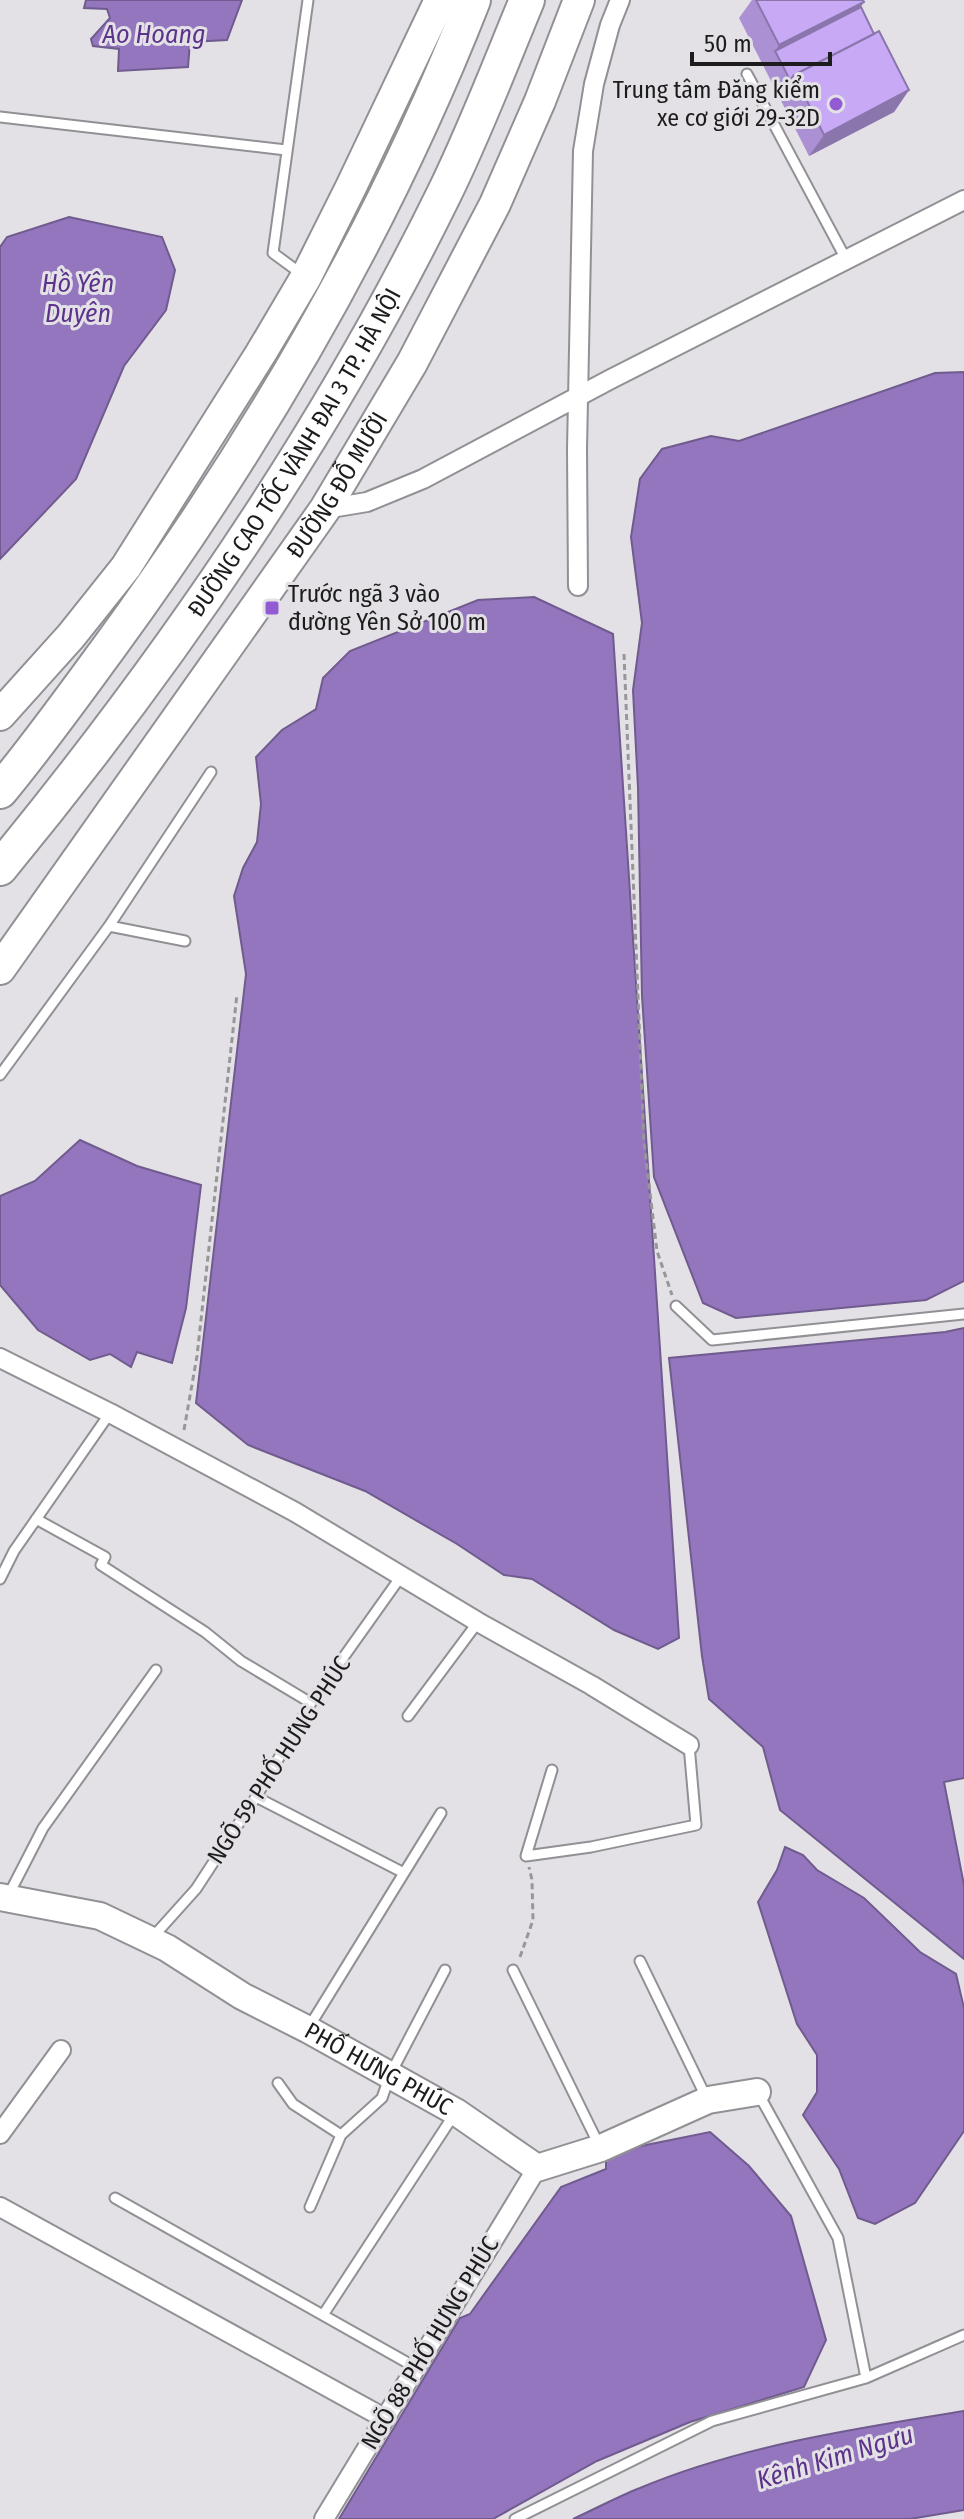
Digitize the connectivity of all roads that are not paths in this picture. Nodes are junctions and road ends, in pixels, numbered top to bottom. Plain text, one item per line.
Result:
1 (308, 0) edge
2 (440, 0) edge
3 (473, 0) edge
4 (527, 0) edge
5 (579, 0) edge
6 (620, 0) edge
7 (747, 74) dead end
8 (0, 117) edge
9 (286, 150) junction
10 (962, 205) edge
11 (847, 261) junction
12 (306, 277) junction
13 (579, 397) junction
14 (325, 509) junction
15 (578, 586) dead end
16 (6, 704) edge
17 (211, 772) dead end
18 (0, 791) edge
19 (0, 868) edge
20 (109, 926) junction
21 (185, 941) dead end
22 (0, 969) edge
23 (0, 1075) edge
24 (676, 1306) road end
25 (964, 1314) edge
26 (0, 1358) edge
27 (110, 1413) junction
28 (36, 1519) junction
29 (402, 1575) junction
30 (0, 1579) edge
31 (478, 1622) junction
32 (156, 1670) dead end
33 (311, 1703) junction
34 (408, 1716) dead end
35 (689, 1745) joint
36 (552, 1770) dead end
37 (256, 1797) junction
38 (441, 1813) dead end
39 (404, 1873) junction
40 (3, 1898) edge
41 (150, 1940) junction
42 (640, 1961) dead end
43 (445, 1970) dead end
44 (513, 1970) road end
45 (307, 2029) junction
46 (61, 2050) dead end
47 (390, 2075) junction
48 (278, 2083) dead end
49 (757, 2092) joint
50 (708, 2100) junction
51 (456, 2112) junction
52 (0, 2134) edge
53 (341, 2135) junction
54 (601, 2148) junction
55 (537, 2168) junction
56 (115, 2198) dead end
57 (0, 2207) edge
58 (310, 2207) dead end
59 (323, 2315) junction
60 (964, 2335) edge
61 (415, 2367) junction
62 (866, 2378) junction
63 (384, 2418) junction
64 (324, 2519) edge
65 (515, 2519) edge

1 - 9 lane
2 - 12 main road
3 - 18 highway, ĐƯỜNG CAO TỐC VÀNH ĐAI 3 TP. HÀ NỘI
4 - 19 highway, ĐƯỜNG CAO TỐC VÀNH ĐAI 3 TP. HÀ NỘI
5 - 14 main road, ĐƯỜNG ĐỖ MƯỜI
6 - 13 street
7 - 11 lane
8 - 9 lane
9 - 12 lane
10 - 11 street
11 - 13 street
12 - 16 main road
13 - 14 street
13 - 15 street
14 - 22 main road, ĐƯỜNG ĐỖ MƯỜI
17 - 20 lane
20 - 21 lane
20 - 23 lane
24 - 25 lane
26 - 27 street
27 - 28 lane
27 - 29 street
28 - 30 lane
28 - 33 lane
29 - 31 street
29 - 33 lane, NGÕ 59 PHỐ HƯNG PHÚC
31 - 34 lane
31 - 35 street
32 - 40 lane
33 - 37 lane, NGÕ 59 PHỐ HƯNG PHÚC
35 - 36 lane
37 - 39 lane
37 - 41 lane, NGÕ 59 PHỐ HƯNG PHÚC
38 - 39 lane
39 - 45 lane
40 - 41 street, PHỐ HƯNG PHÚC
41 - 45 street, PHỐ HƯNG PHÚC
42 - 50 lane
43 - 47 lane
44 - 54 lane
45 - 47 street, PHỐ HƯNG PHÚC
46 - 52 street
47 - 51 street, PHỐ HƯNG PHÚC
47 - 53 lane
48 - 53 lane
49 - 50 street
49 - 62 lane
50 - 54 street
51 - 55 street, PHỐ HƯNG PHÚC
51 - 59 lane
53 - 58 lane
54 - 55 street
55 - 61 street, NGÕ 88 PHỐ HƯNG PHÚC
56 - 59 lane
57 - 63 street
59 - 61 lane
60 - 62 lane
61 - 63 street, NGÕ 88 PHỐ HƯNG PHÚC
62 - 65 lane
63 - 64 street, NGÕ 88 PHỐ HƯNG PHÚC

